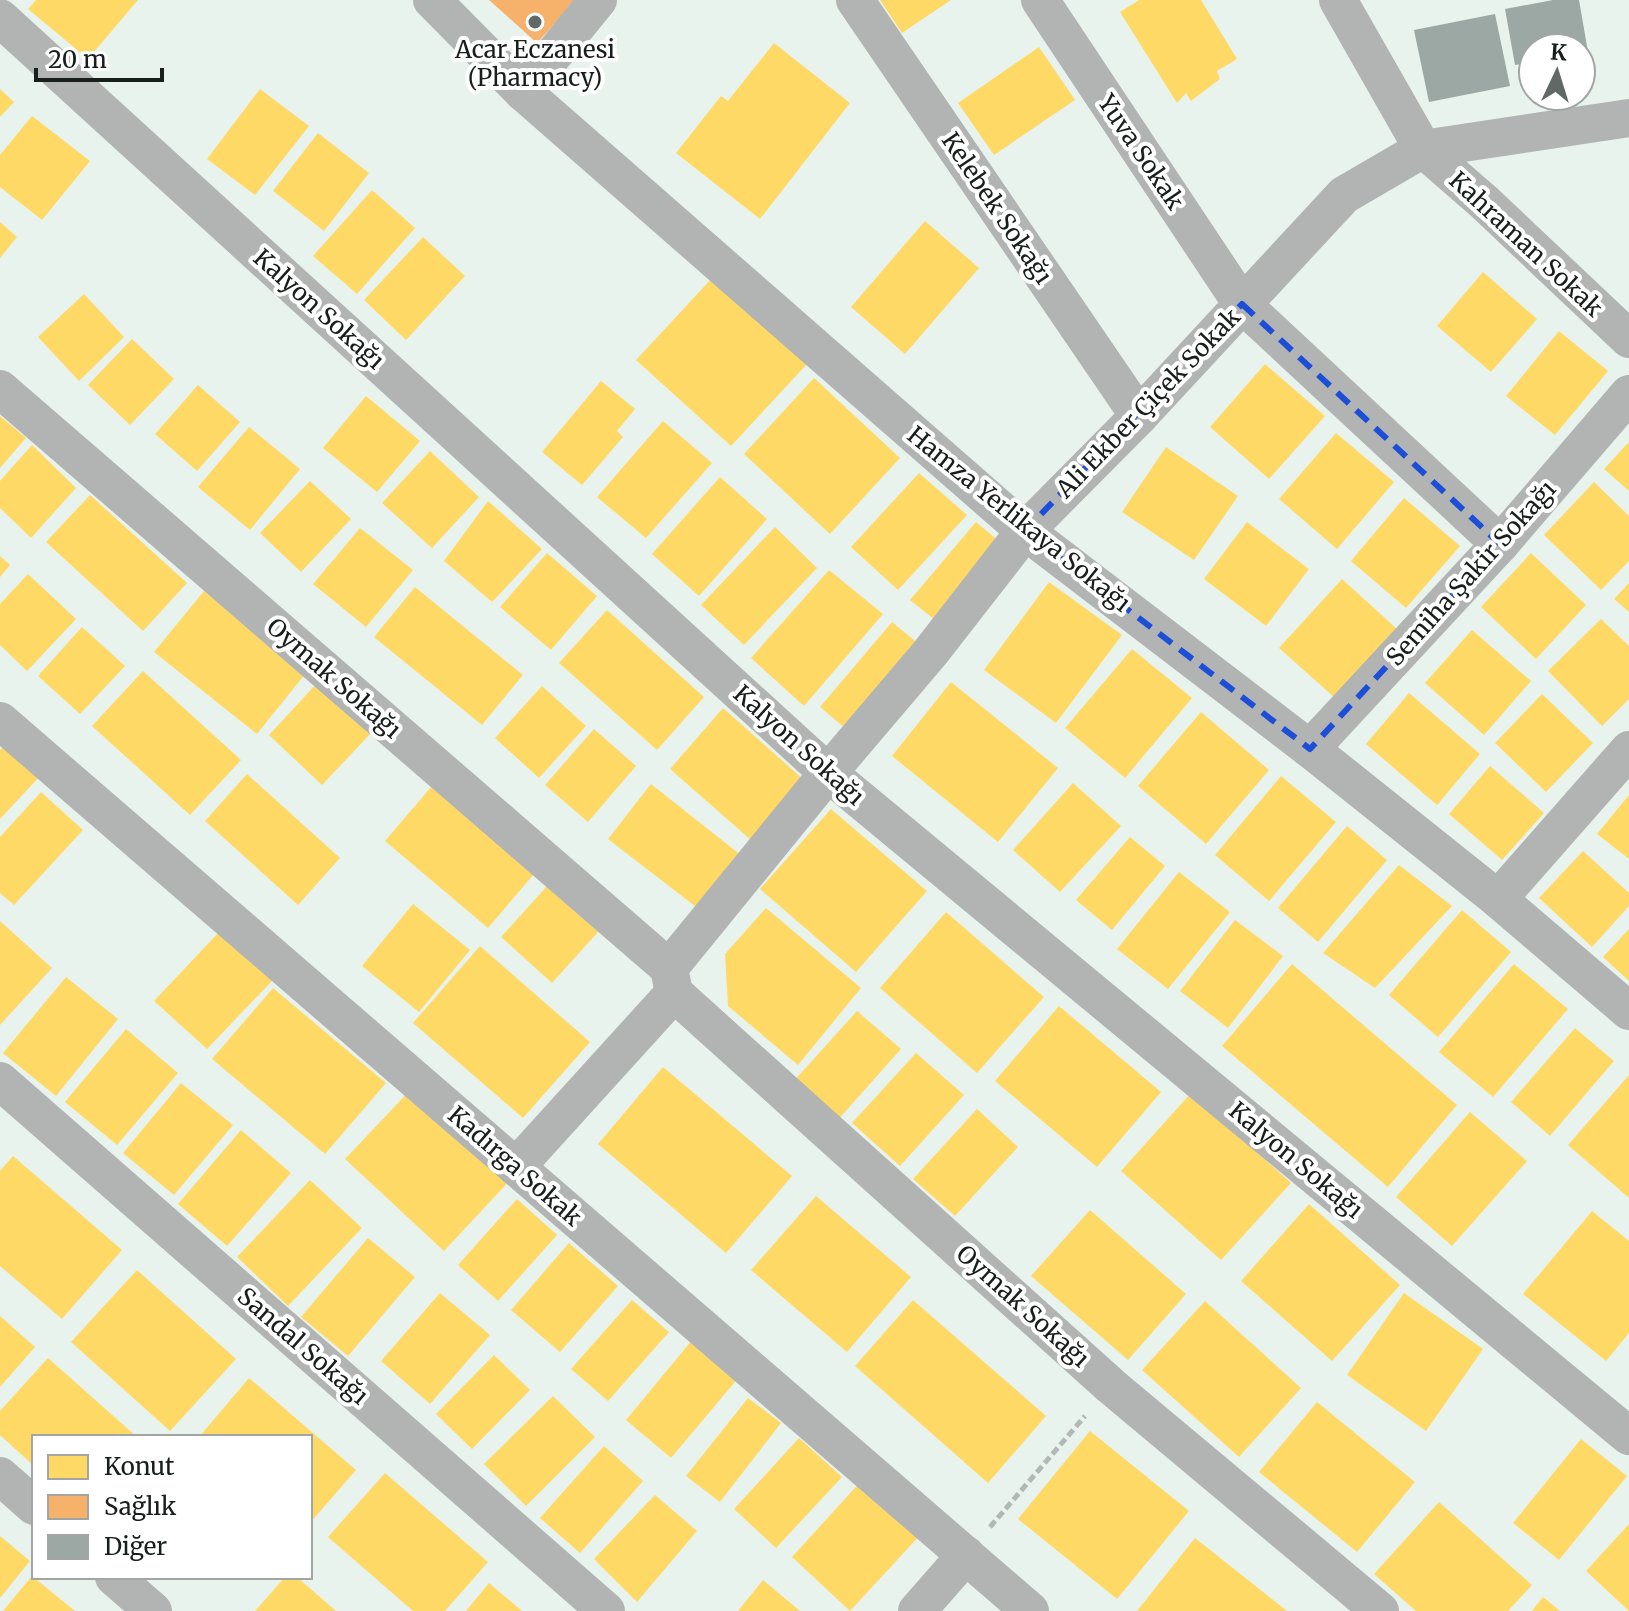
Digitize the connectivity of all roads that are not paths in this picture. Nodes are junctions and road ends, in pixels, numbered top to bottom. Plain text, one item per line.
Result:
1 (432, 0) edge
2 (598, 0) edge
3 (855, 0) edge
4 (1040, 0) edge
5 (1338, 0) edge
6 (0, 18) edge
7 (523, 92) junction
8 (1629, 118) edge
9 (1423, 149) junction
10 (1242, 304) junction
11 (1629, 339) edge
12 (0, 389) edge
13 (1629, 394) edge
14 (1139, 416) junction
15 (1025, 531) junction
16 (1500, 544) junction
17 (0, 721) edge
18 (1310, 749) junction
19 (1629, 750) edge
20 (828, 773) junction
21 (1498, 899) junction
22 (672, 980) junction
23 (1629, 1011) edge
24 (0, 1081) edge
25 (516, 1167) junction
26 (1629, 1436) edge
27 (0, 1476) edge
28 (32, 1504) edge
29 (966, 1555) junction
30 (116, 1579) edge
31 (153, 1611) edge
32 (606, 1611) edge
33 (917, 1611) edge
34 (1030, 1611) edge
35 (1380, 1611) edge

1 - 7 street, Hamza Yerlikaya Sokağı
2 - 7 street
3 - 14 street, Kelebek Sokağı
4 - 10 street, Yuva Sokak
5 - 9 street, Kahraman Sokak
6 - 20 street, Kalyon Sokağı
7 - 15 street, Hamza Yerlikaya Sokağı
8 - 9 street
9 - 10 street, Ali Ekber Çiçek Sokak
9 - 11 street, Kahraman Sokak
10 - 14 street, Ali Ekber Çiçek Sokak
10 - 16 street, Yuva Sokak
12 - 22 street, Oymak Sokağı
13 - 16 street, Semiha Şakir Sokağı
14 - 15 street, Ali Ekber Çiçek Sokak
15 - 18 street, Hamza Yerlikaya Sokağı
15 - 20 street, Ali Ekber Çiçek Sokak
16 - 18 street, Semiha Şakir Sokağı
17 - 25 street, Kadırga Sokak
18 - 21 street, Hamza Yerlikaya Sokağı
19 - 21 street
20 - 22 street, Ali Ekber Çiçek Sokak
20 - 26 street, Kalyon Sokağı
21 - 23 street, Hamza Yerlikaya Sokağı
22 - 25 street, Ali Ekber Çiçek Sokak
22 - 35 street, Oymak Sokağı
24 - 32 street, Sandal Sokağı
25 - 29 street, Kadırga Sokak
27 - 28 street
29 - 33 street
29 - 34 street, Kadırga Sokak
30 - 31 street

